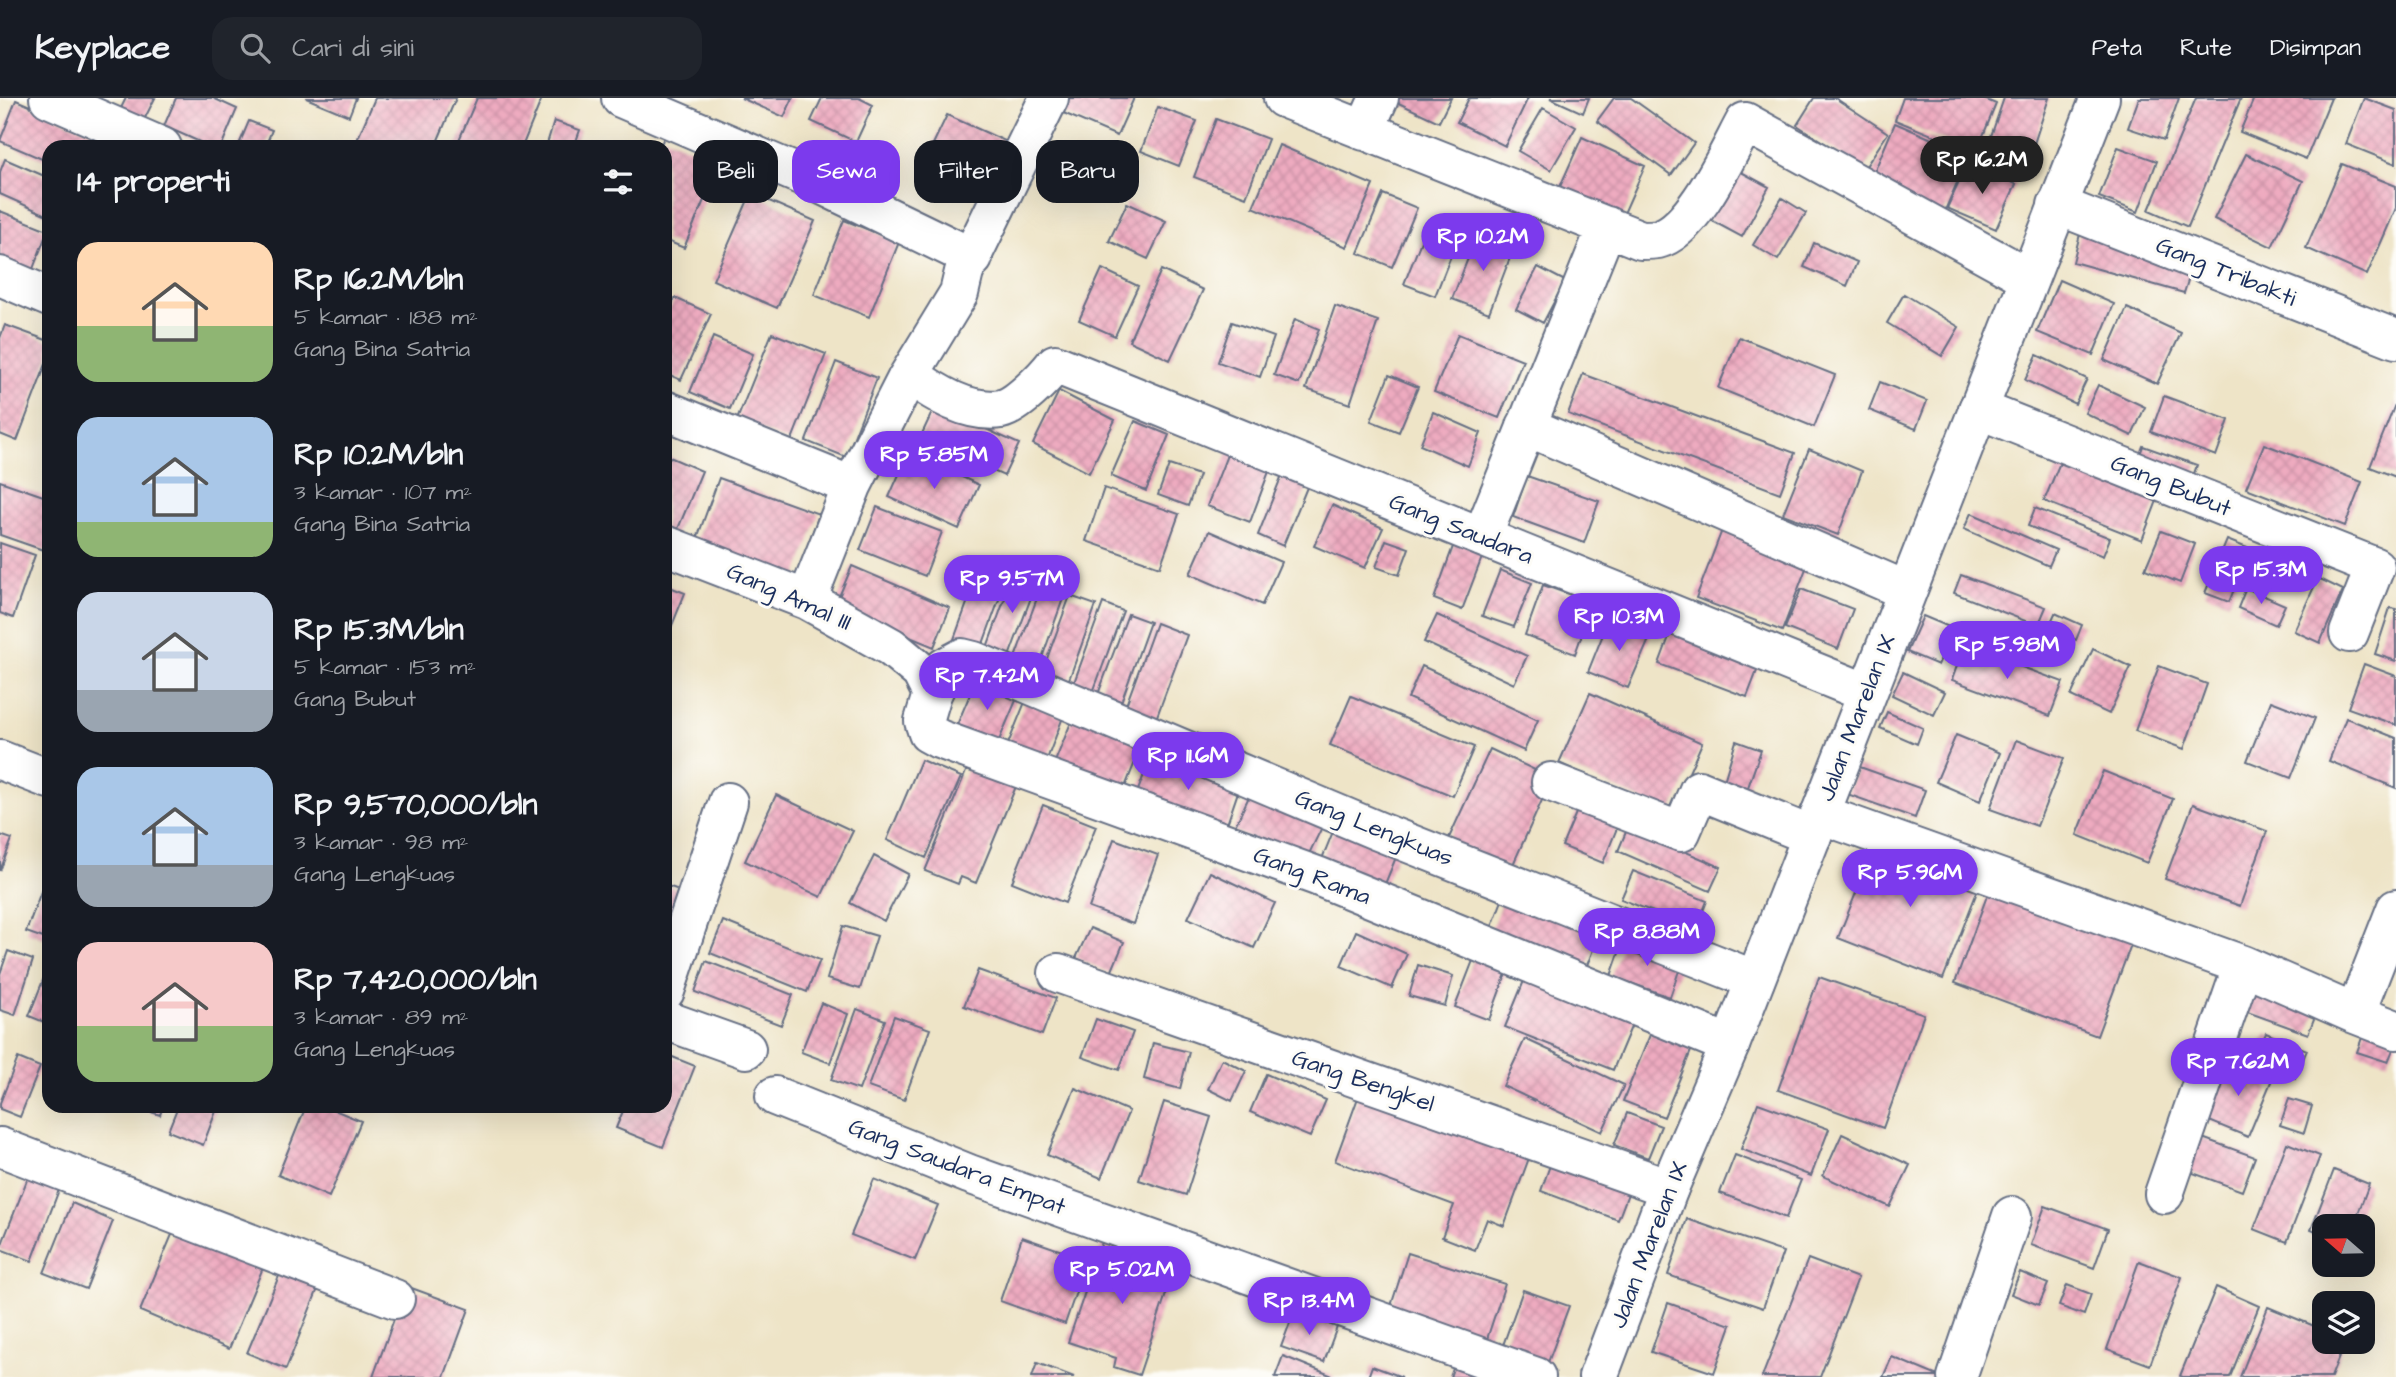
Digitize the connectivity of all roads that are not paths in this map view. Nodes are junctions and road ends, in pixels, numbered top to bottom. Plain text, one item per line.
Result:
1 (49, 98) edge
2 (621, 98) edge
3 (1049, 98) edge
4 (1283, 98) edge
5 (2099, 98) edge
6 (1371, 114) edge
7 (146, 140) edge
8 (2057, 205) junction
9 (1606, 226) junction
10 (973, 258) junction
11 (0, 276) edge
12 (2029, 278) junction
13 (42, 295) edge
14 (2396, 339) edge
15 (909, 375) junction
16 (1978, 409) junction
17 (672, 413) edge
18 (1526, 426) junction
19 (852, 486) junction
20 (1482, 537) junction
21 (672, 548) edge
22 (1907, 591) junction
23 (807, 600) junction
24 (2349, 633) dead end
25 (1867, 693) junction
26 (932, 694) junction
27 (0, 760) edge
28 (42, 773) edge
29 (1551, 782) dead end
30 (728, 802) dead end
31 (1816, 825) junction
32 (2396, 909) edge
33 (2243, 965) junction
34 (672, 970) edge
35 (1058, 974) dead end
36 (1755, 980) junction
37 (2356, 1014) junction
38 (672, 1023) edge
39 (2396, 1030) edge
40 (1730, 1045) junction
41 (746, 1049) dead end
42 (775, 1096) dead end
43 (0, 1147) edge
44 (1669, 1188) junction
45 (2164, 1194) dead end
46 (2012, 1216) dead end
47 (395, 1299) dead end
48 (1536, 1377) edge
49 (1598, 1377) edge
50 (1957, 1377) edge

1 - 7 street
2 - 10 street
3 - 10 street
4 - 6 street
5 - 8 street, Jalan Marelan IX
6 - 9 street
8 - 12 street, Jalan Marelan IX
8 - 14 street, Gang Tribakti
9 - 12 street
9 - 18 street
10 - 15 street
11 - 13 street
12 - 16 street, Jalan Marelan IX
15 - 19 street
15 - 20 street, Gang Saudara
16 - 22 street, Jalan Marelan IX
16 - 24 street, Gang Bubut
17 - 19 street
18 - 20 street
18 - 22 street
19 - 23 street
20 - 25 street, Gang Saudara
21 - 23 street, Gang Amal III
22 - 25 street, Jalan Marelan IX
23 - 26 street, Gang Amal III
25 - 31 street, Jalan Marelan IX
26 - 36 street, Gang Lengkuas
26 - 40 street, Gang Rama
27 - 28 street
29 - 31 street
30 - 34 street
31 - 33 street
31 - 36 street, Jalan Marelan IX
32 - 37 street
33 - 37 street
33 - 45 street
35 - 44 street, Gang Bengkel
36 - 40 street, Jalan Marelan IX
37 - 39 street
38 - 41 street
40 - 44 street, Jalan Marelan IX
42 - 48 street, Gang Saudara Empat
43 - 47 street
44 - 49 street, Jalan Marelan IX
46 - 50 street

